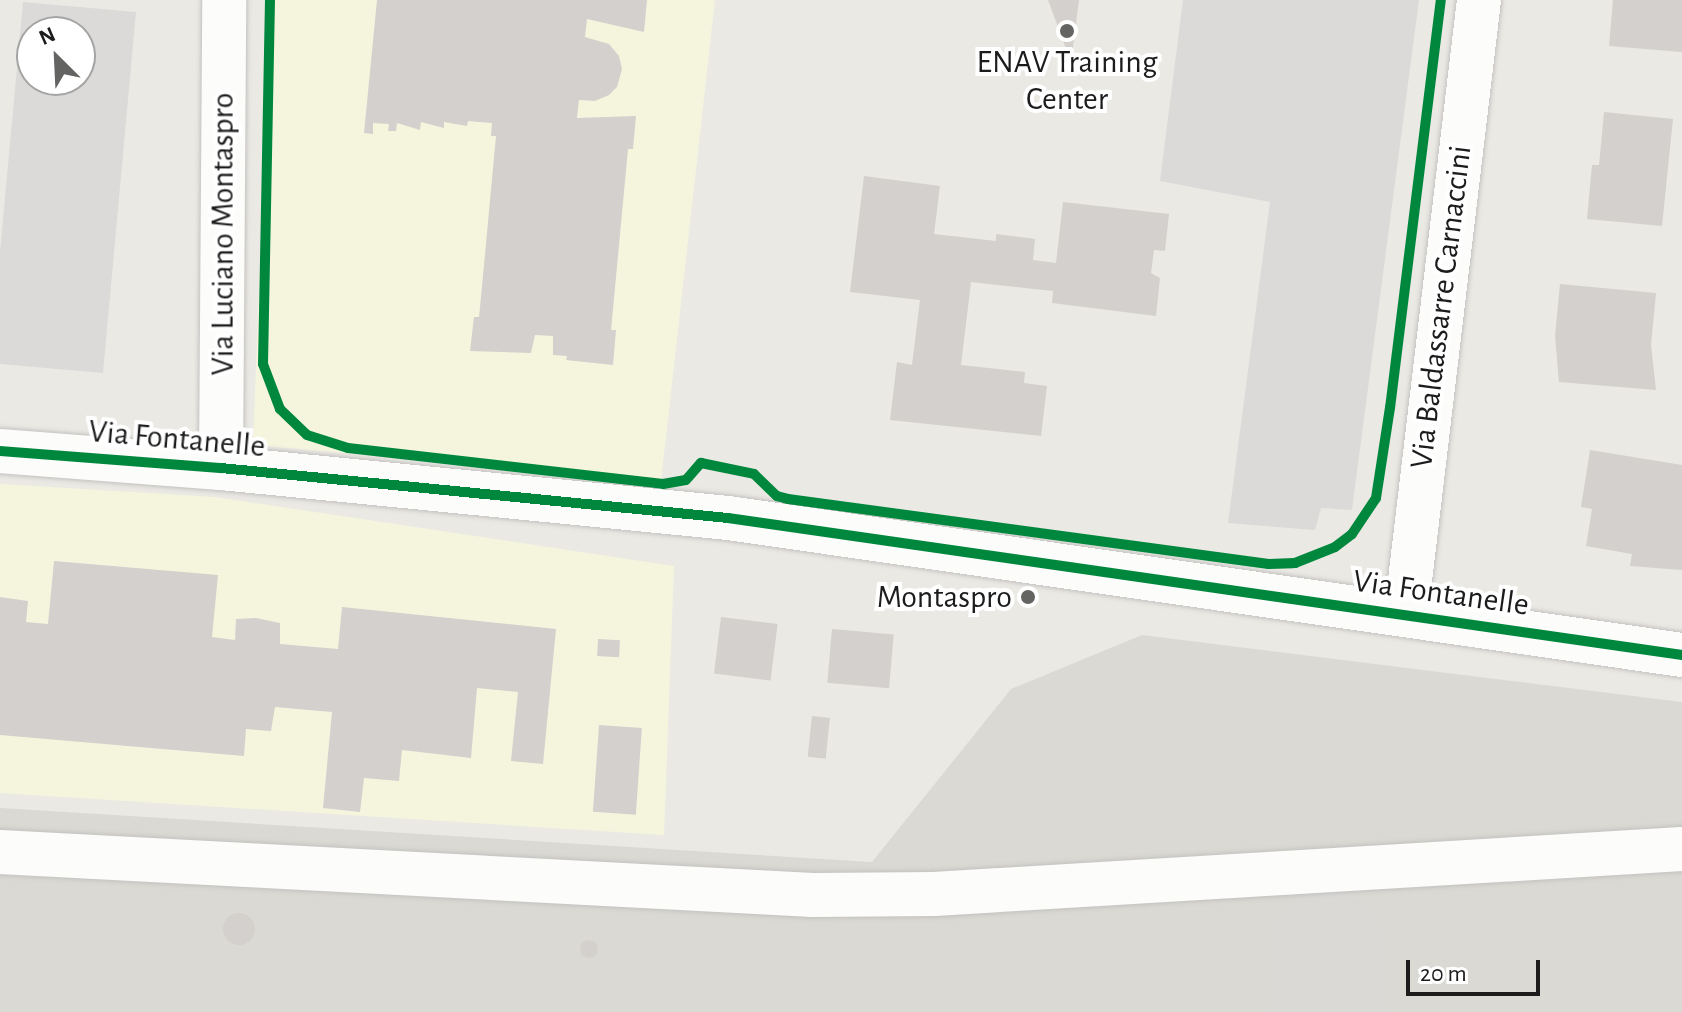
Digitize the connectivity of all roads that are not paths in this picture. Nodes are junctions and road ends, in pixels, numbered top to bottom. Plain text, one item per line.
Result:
1 (224, 0) edge
2 (1479, 0) edge
3 (0, 451) edge
4 (221, 468) junction
5 (1406, 614) junction
6 (1682, 655) edge
7 (1682, 849) edge
8 (0, 852) edge

1 - 4 street, Via Luciano Montaspro
2 - 5 street, Via Baldassarre Carnaccini
3 - 4 street, Via Fontanelle
4 - 5 street, Via Fontanelle
5 - 6 street, Via Fontanelle
7 - 8 street

